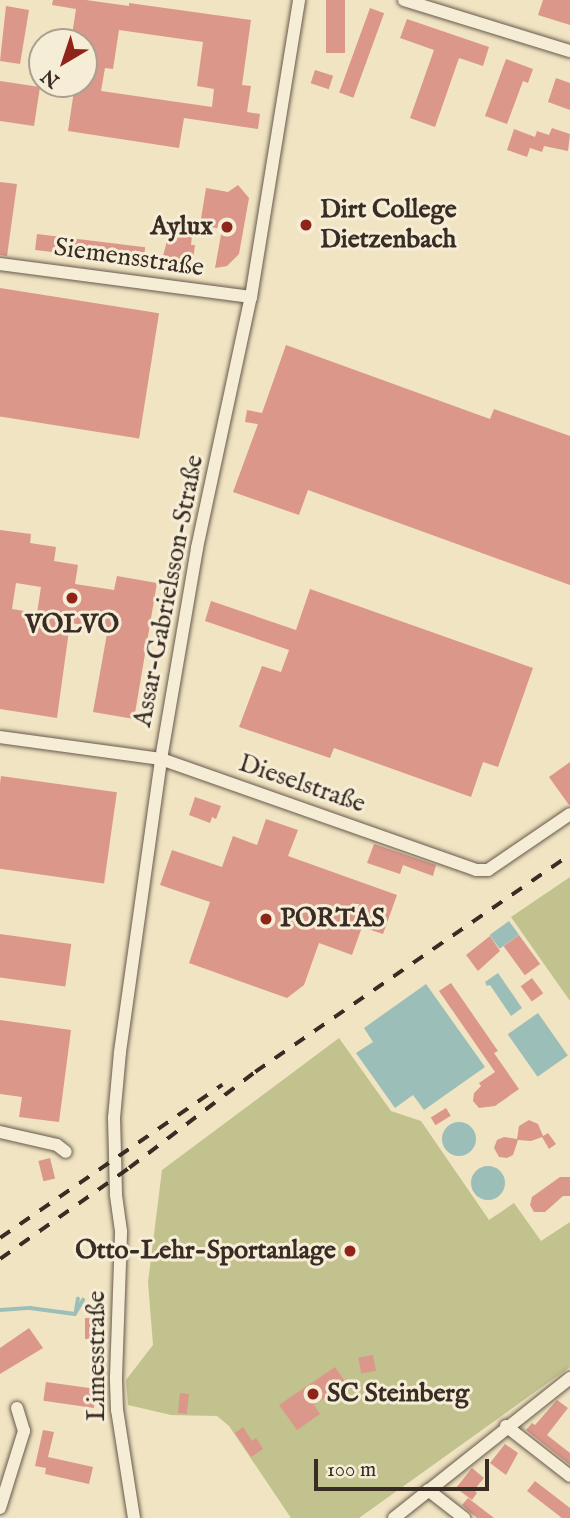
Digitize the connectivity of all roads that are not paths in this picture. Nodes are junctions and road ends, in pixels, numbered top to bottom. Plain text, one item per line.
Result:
1 (299, 0) edge
2 (404, 0) edge
3 (570, 51) edge
4 (0, 264) edge
5 (251, 297) junction
6 (0, 737) edge
7 (161, 760) junction
8 (570, 814) edge
9 (0, 1132) edge
10 (66, 1152) dead end
11 (116, 1194) joint
12 (570, 1378) edge
13 (18, 1408) dead end
14 (506, 1426) junction
15 (570, 1476) edge
16 (428, 1490) junction
17 (0, 1508) edge
18 (134, 1518) edge
19 (394, 1518) edge
20 (464, 1518) edge

1 - 5 street, Assar-Gabrielsson-Straße
2 - 3 street
4 - 5 street, Siemensstraße
5 - 7 street, Assar-Gabrielsson-Straße
6 - 7 street, Dieselstraße
7 - 8 street, Dieselstraße
7 - 11 street, Assar-Gabrielsson-Straße
9 - 10 street
11 - 18 street, Limesstraße
12 - 14 street
13 - 17 street
14 - 15 street
14 - 16 street
16 - 19 street
16 - 20 street

